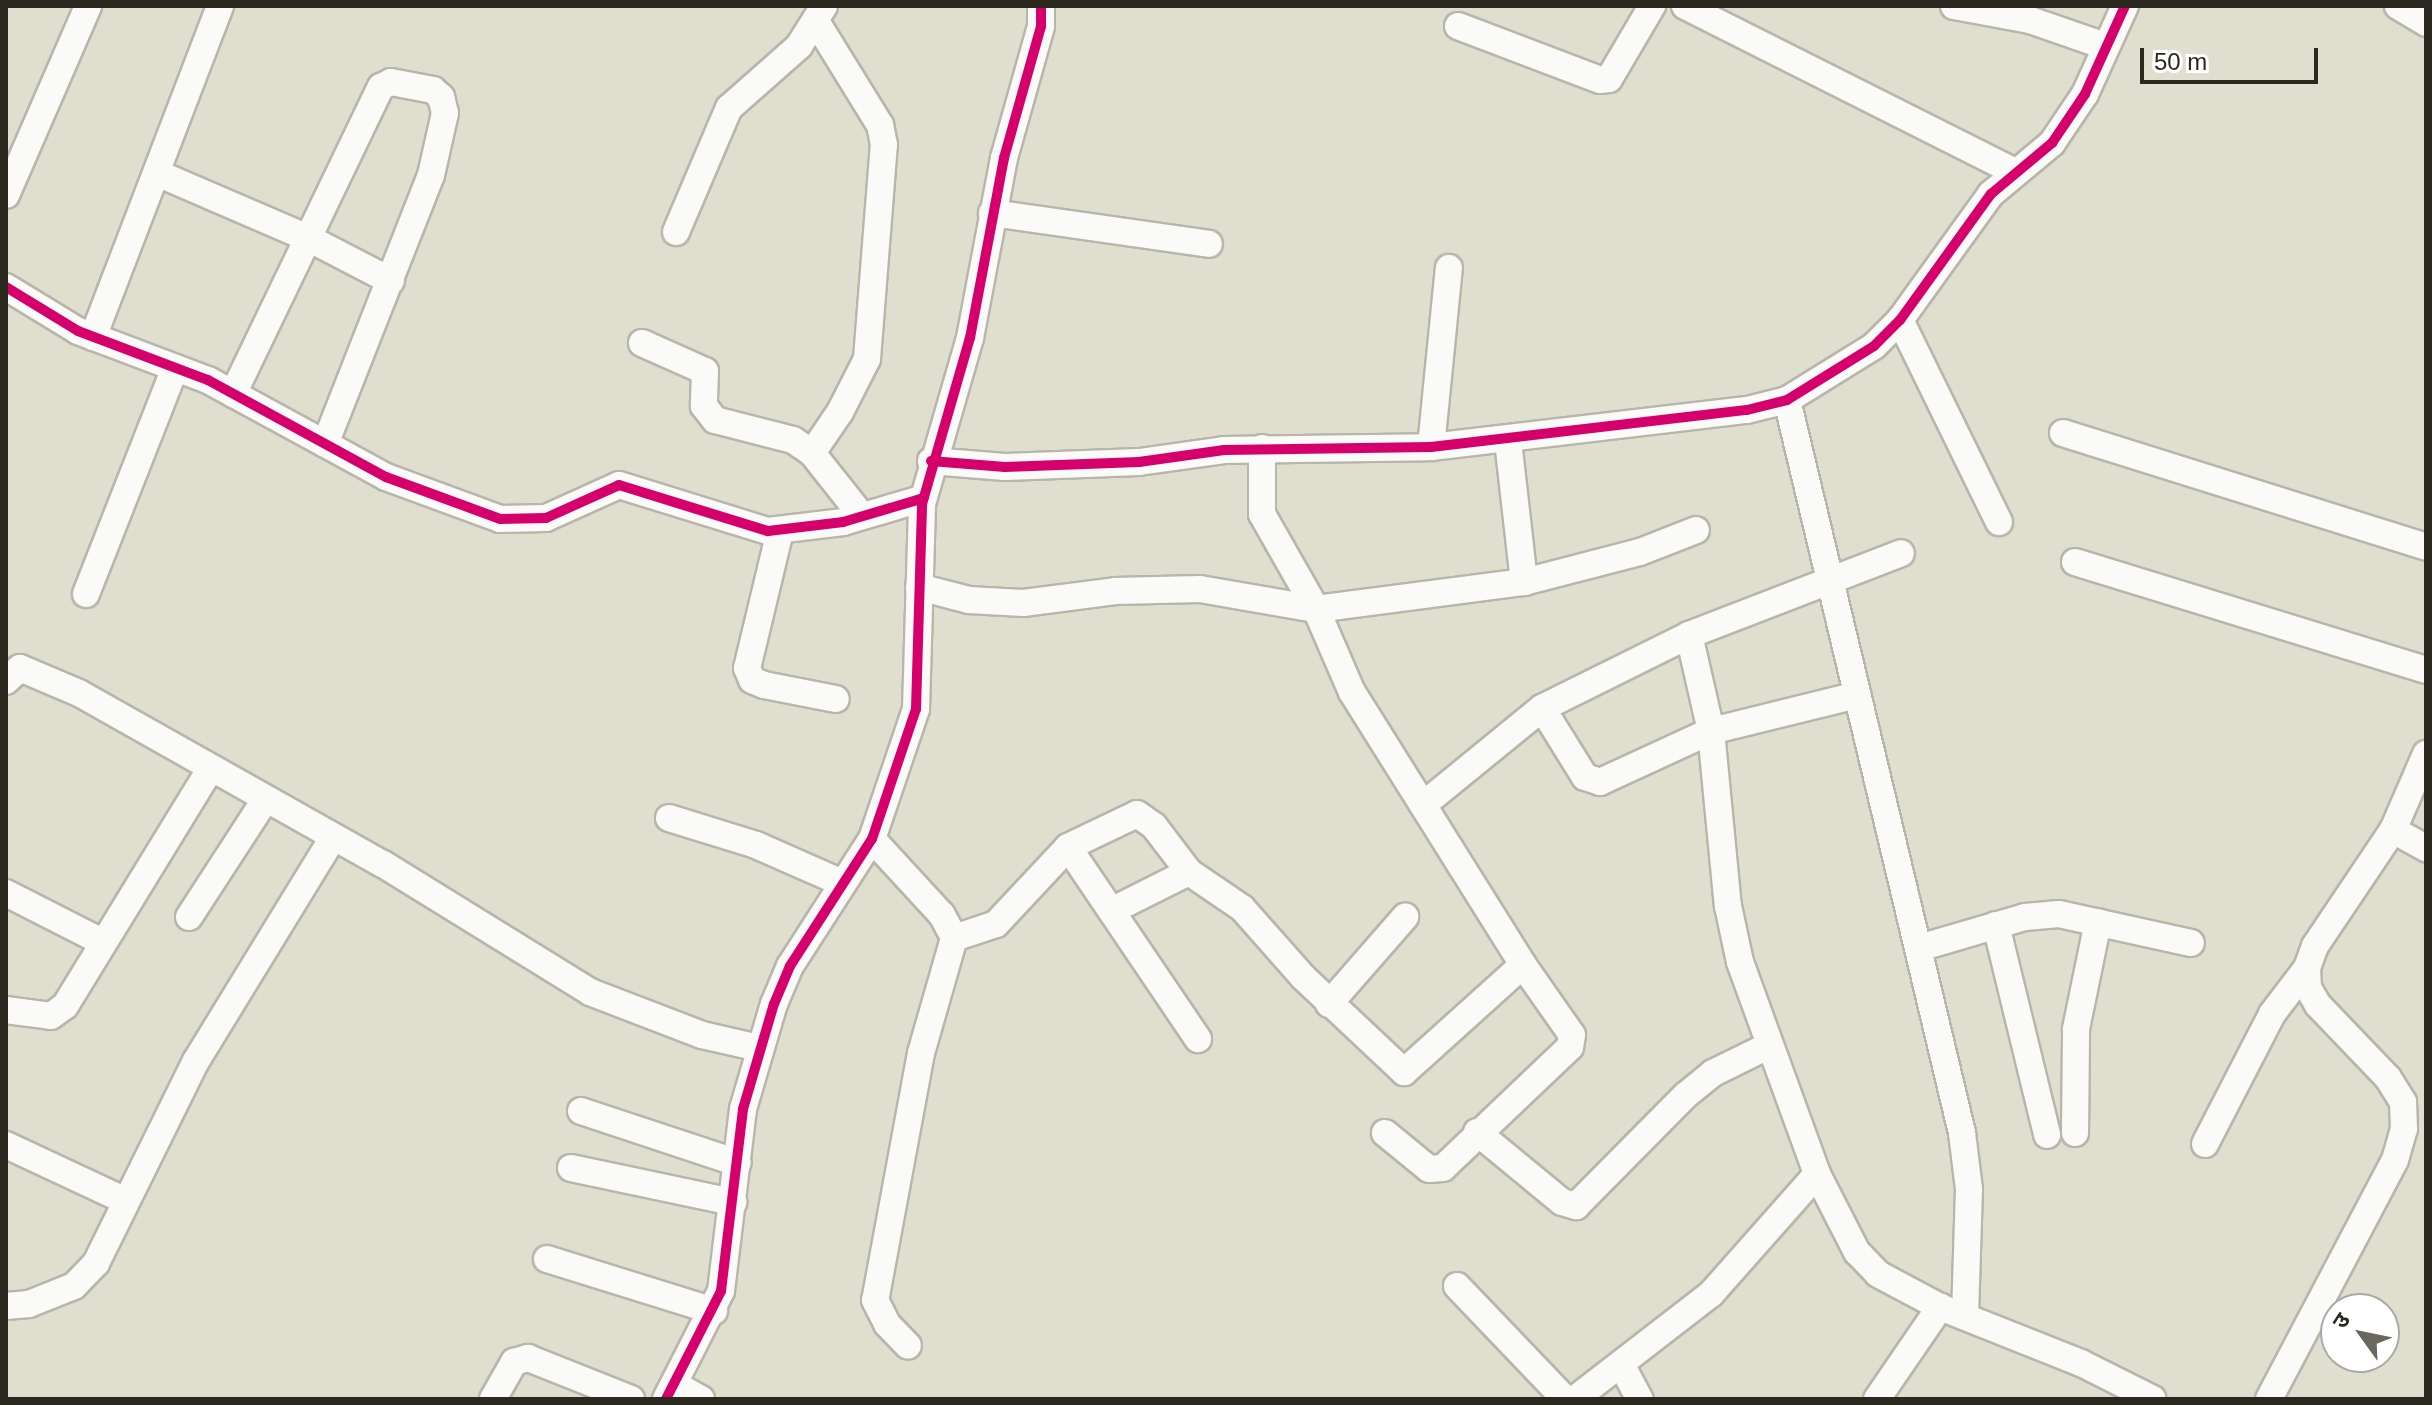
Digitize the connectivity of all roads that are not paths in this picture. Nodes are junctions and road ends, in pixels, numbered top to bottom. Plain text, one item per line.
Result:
1 (88, 6) edge
2 (220, 6) edge
3 (1041, 6) edge
4 (1652, 6) edge
5 (1685, 6) edge
6 (1954, 6) edge
7 (2125, 6) edge
8 (2398, 6) edge
9 (821, 14) edge
10 (2426, 23) edge
11 (1458, 26) dead end
12 (2105, 46) junction
13 (2013, 171) junction
14 (157, 173) junction
15 (6, 195) edge
16 (992, 213) junction
17 (676, 232) dead end
18 (310, 239) junction
19 (1209, 244) dead end
20 (1449, 268) dead end
21 (391, 281) junction
22 (6, 287) edge
23 (1900, 320) junction
24 (93, 337) junction
25 (642, 343) dead end
26 (175, 368) junction
27 (233, 394) junction
28 (1787, 400) junction
29 (2063, 433) dead end
30 (1508, 441) junction
31 (325, 444) junction
32 (1431, 447) junction
33 (1262, 448) junction
34 (812, 453) junction
35 (931, 461) junction
36 (924, 498) junction
37 (862, 516) junction
38 (1999, 522) dead end
39 (1696, 530) dead end
40 (780, 531) junction
41 (2426, 547) edge
42 (1901, 553) dead end
43 (2075, 562) dead end
44 (1524, 582) junction
45 (1835, 583) junction
46 (919, 587) junction
47 (86, 594) dead end
48 (1316, 609) junction
49 (1689, 635) junction
50 (2426, 670) edge
51 (6, 681) edge
52 (1858, 695) junction
53 (836, 699) dead end
54 (1542, 708) junction
55 (1711, 731) junction
56 (2426, 754) edge
57 (210, 769) junction
58 (265, 800) junction
59 (1423, 805) junction
60 (669, 818) dead end
61 (2393, 830) junction
62 (333, 837) junction
63 (872, 839) junction
64 (1068, 847) junction
65 (2426, 848) edge
66 (1189, 872) junction
67 (842, 883) junction
68 (6, 893) edge
69 (1113, 910) junction
70 (189, 917) dead end
71 (1405, 917) dead end
72 (2098, 922) junction
73 (1996, 925) junction
74 (954, 938) junction
75 (102, 942) junction
76 (2191, 943) dead end
77 (1919, 948) junction
78 (1523, 965) junction
79 (2307, 968) junction
80 (1329, 1004) junction
81 (6, 1010) edge
82 (1198, 1039) dead end
83 (1768, 1046) junction
84 (759, 1048) junction
85 (581, 1111) dead end
86 (1477, 1132) junction
87 (1385, 1133) dead end
88 (2075, 1133) dead end
89 (2047, 1135) dead end
90 (2205, 1144) dead end
91 (6, 1145) edge
92 (738, 1163) junction
93 (571, 1168) dead end
94 (1817, 1174) junction
95 (124, 1200) junction
96 (733, 1202) junction
97 (547, 1259) dead end
98 (1457, 1286) dead end
99 (6, 1306) edge
100 (714, 1311) junction
101 (1953, 1312) junction
102 (908, 1346) dead end
103 (1621, 1364) junction
104 (670, 1392) edge
105 (493, 1399) edge
106 (631, 1399) edge
107 (701, 1399) edge
108 (1565, 1399) edge
109 (1575, 1399) edge
110 (1640, 1399) edge
111 (1877, 1399) edge
112 (2153, 1399) edge
113 (2269, 1399) edge

1 - 15 street
2 - 14 street
3 - 16 street
4 - 11 street
5 - 13 street
6 - 12 street
7 - 12 street
8 - 10 street
9 - 17 street
9 - 34 street
12 - 13 street
13 - 23 street
14 - 18 street
14 - 24 street
16 - 19 street
16 - 35 street
18 - 21 street
18 - 21 street
18 - 27 street
20 - 32 street
21 - 31 street
22 - 24 street
23 - 28 street
23 - 38 street
24 - 26 street
25 - 34 street
26 - 27 street
26 - 47 street
27 - 31 street
28 - 30 street
28 - 45 street
29 - 41 street
30 - 32 street
30 - 44 street
31 - 40 street
32 - 33 street
33 - 35 street
33 - 48 street
34 - 37 street
35 - 36 street
36 - 37 street
36 - 46 street
37 - 40 street
39 - 44 street
40 - 53 street
42 - 45 street
43 - 50 street
44 - 48 street
45 - 49 street
45 - 52 street
46 - 48 street
46 - 63 street
48 - 59 street
49 - 54 street
49 - 55 street
51 - 57 street
52 - 55 street
52 - 77 street
54 - 55 street
54 - 59 street
55 - 83 street
56 - 61 street
57 - 58 street
57 - 75 street
58 - 62 street
58 - 70 street
59 - 78 street
60 - 67 street
61 - 65 street
61 - 79 street
62 - 84 street
62 - 95 street
63 - 67 street
63 - 74 street
64 - 66 street
64 - 69 street
64 - 74 street
66 - 69 street
66 - 80 street
67 - 84 street
68 - 75 street
69 - 82 street
71 - 80 street
72 - 73 street
72 - 76 street
72 - 88 street
73 - 77 street
73 - 89 street
74 - 102 street
75 - 81 street
77 - 101 street
78 - 80 street
78 - 86 street
79 - 90 street
79 - 113 street
83 - 86 street
83 - 94 street
84 - 92 street
85 - 92 street
86 - 87 street
91 - 95 street
92 - 96 street
93 - 96 street
94 - 101 street
94 - 103 street
95 - 99 street
96 - 100 street
97 - 100 street
98 - 108 street
100 - 104 street
101 - 111 street
101 - 112 street
103 - 109 street
103 - 110 street
104 - 107 street
105 - 106 street

